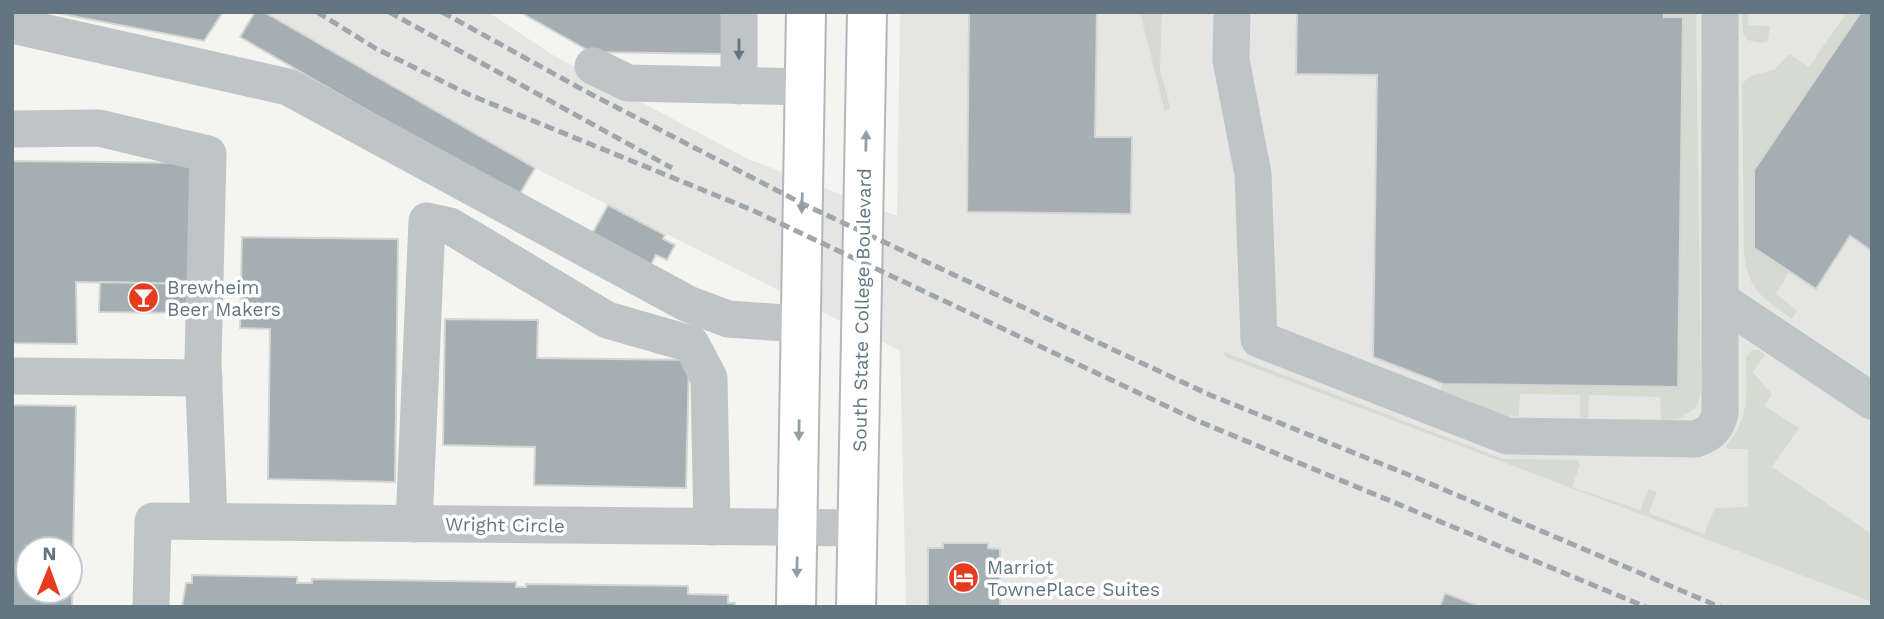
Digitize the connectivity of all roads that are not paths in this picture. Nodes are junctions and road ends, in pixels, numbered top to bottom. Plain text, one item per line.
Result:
1 (739, 12) edge
2 (806, 12) edge
3 (867, 12) edge
4 (1232, 12) edge
5 (1720, 12) edge
6 (12, 25) edge
7 (593, 66) dead end
8 (739, 86) junction
9 (805, 87) junction
10 (12, 129) edge
11 (1721, 301) junction
12 (800, 324) junction
13 (12, 376) edge
14 (204, 378) junction
15 (1872, 401) edge
16 (209, 521) junction
17 (414, 524) junction
18 (712, 527) junction
19 (798, 527) junction
20 (857, 528) junction
21 (151, 607) edge
22 (796, 607) edge
23 (856, 607) edge

1 -> 8 street
2 - 9 main road
20 -> 3 main road, South State College Boulevard
4 - 11 street
5 - 11 street
6 - 12 street
7 - 8 street
8 - 9 street
9 -> 12 main road
10 - 14 street
11 - 15 street
12 -> 19 main road
13 - 14 street
14 - 16 street
16 - 17 street, Wright Circle
16 - 21 street, Wright Circle
17 - 18 street, Wright Circle
17 - 18 street
18 - 19 street, Wright Circle
19 - 20 street, Wright Circle
19 -> 22 main road
20 - 23 main road, South State College Boulevard

